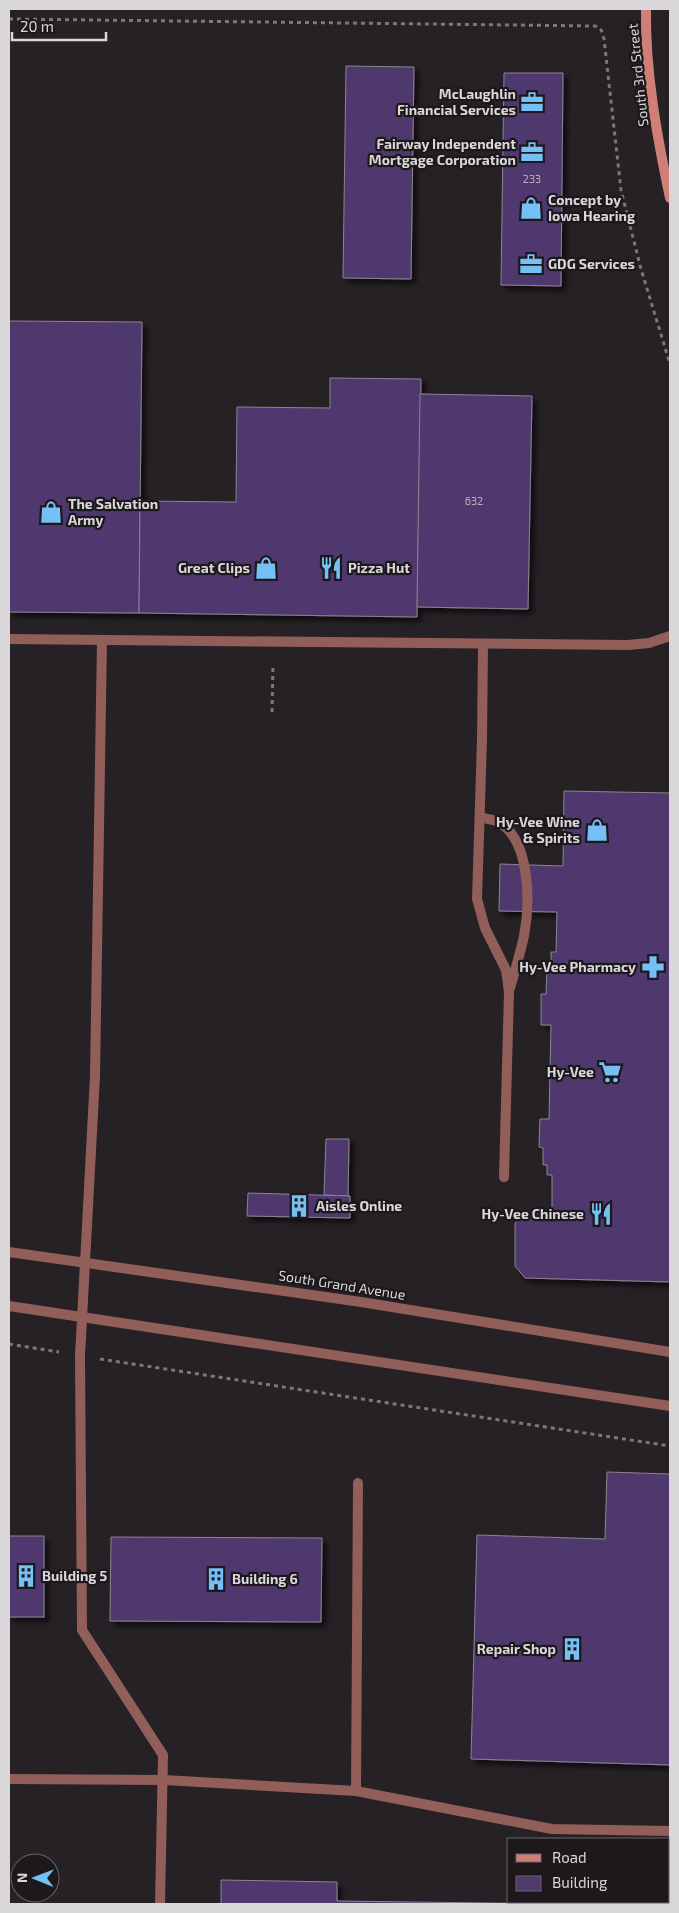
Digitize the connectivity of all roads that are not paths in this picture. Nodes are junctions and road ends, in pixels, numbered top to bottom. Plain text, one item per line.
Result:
1 (646, 9) edge
2 (670, 198) edge
3 (670, 636) edge
4 (9, 640) edge
5 (102, 640) junction
6 (483, 644) junction
7 (480, 817) junction
8 (509, 992) junction
9 (504, 1177) dead end
10 (9, 1252) edge
11 (84, 1263) junction
12 (9, 1306) edge
13 (81, 1318) junction
14 (670, 1352) edge
15 (670, 1406) edge
16 (358, 1483) dead end
17 (9, 1779) edge
18 (164, 1780) junction
19 (356, 1791) junction
20 (670, 1831) edge
21 (160, 1904) edge

1 - 2 main road, South 3rd Street
3 - 6 street
4 - 5 street
5 - 6 street
5 - 11 street
6 - 7 street
7 - 8 street
7 - 8 street
8 - 9 street
10 - 11 street, South Grand Avenue
11 - 13 street
11 - 14 street, South Grand Avenue
12 - 13 street
13 - 15 street
13 - 18 street
16 - 19 street
17 - 18 street
18 - 19 street
18 - 21 street
19 - 20 street

